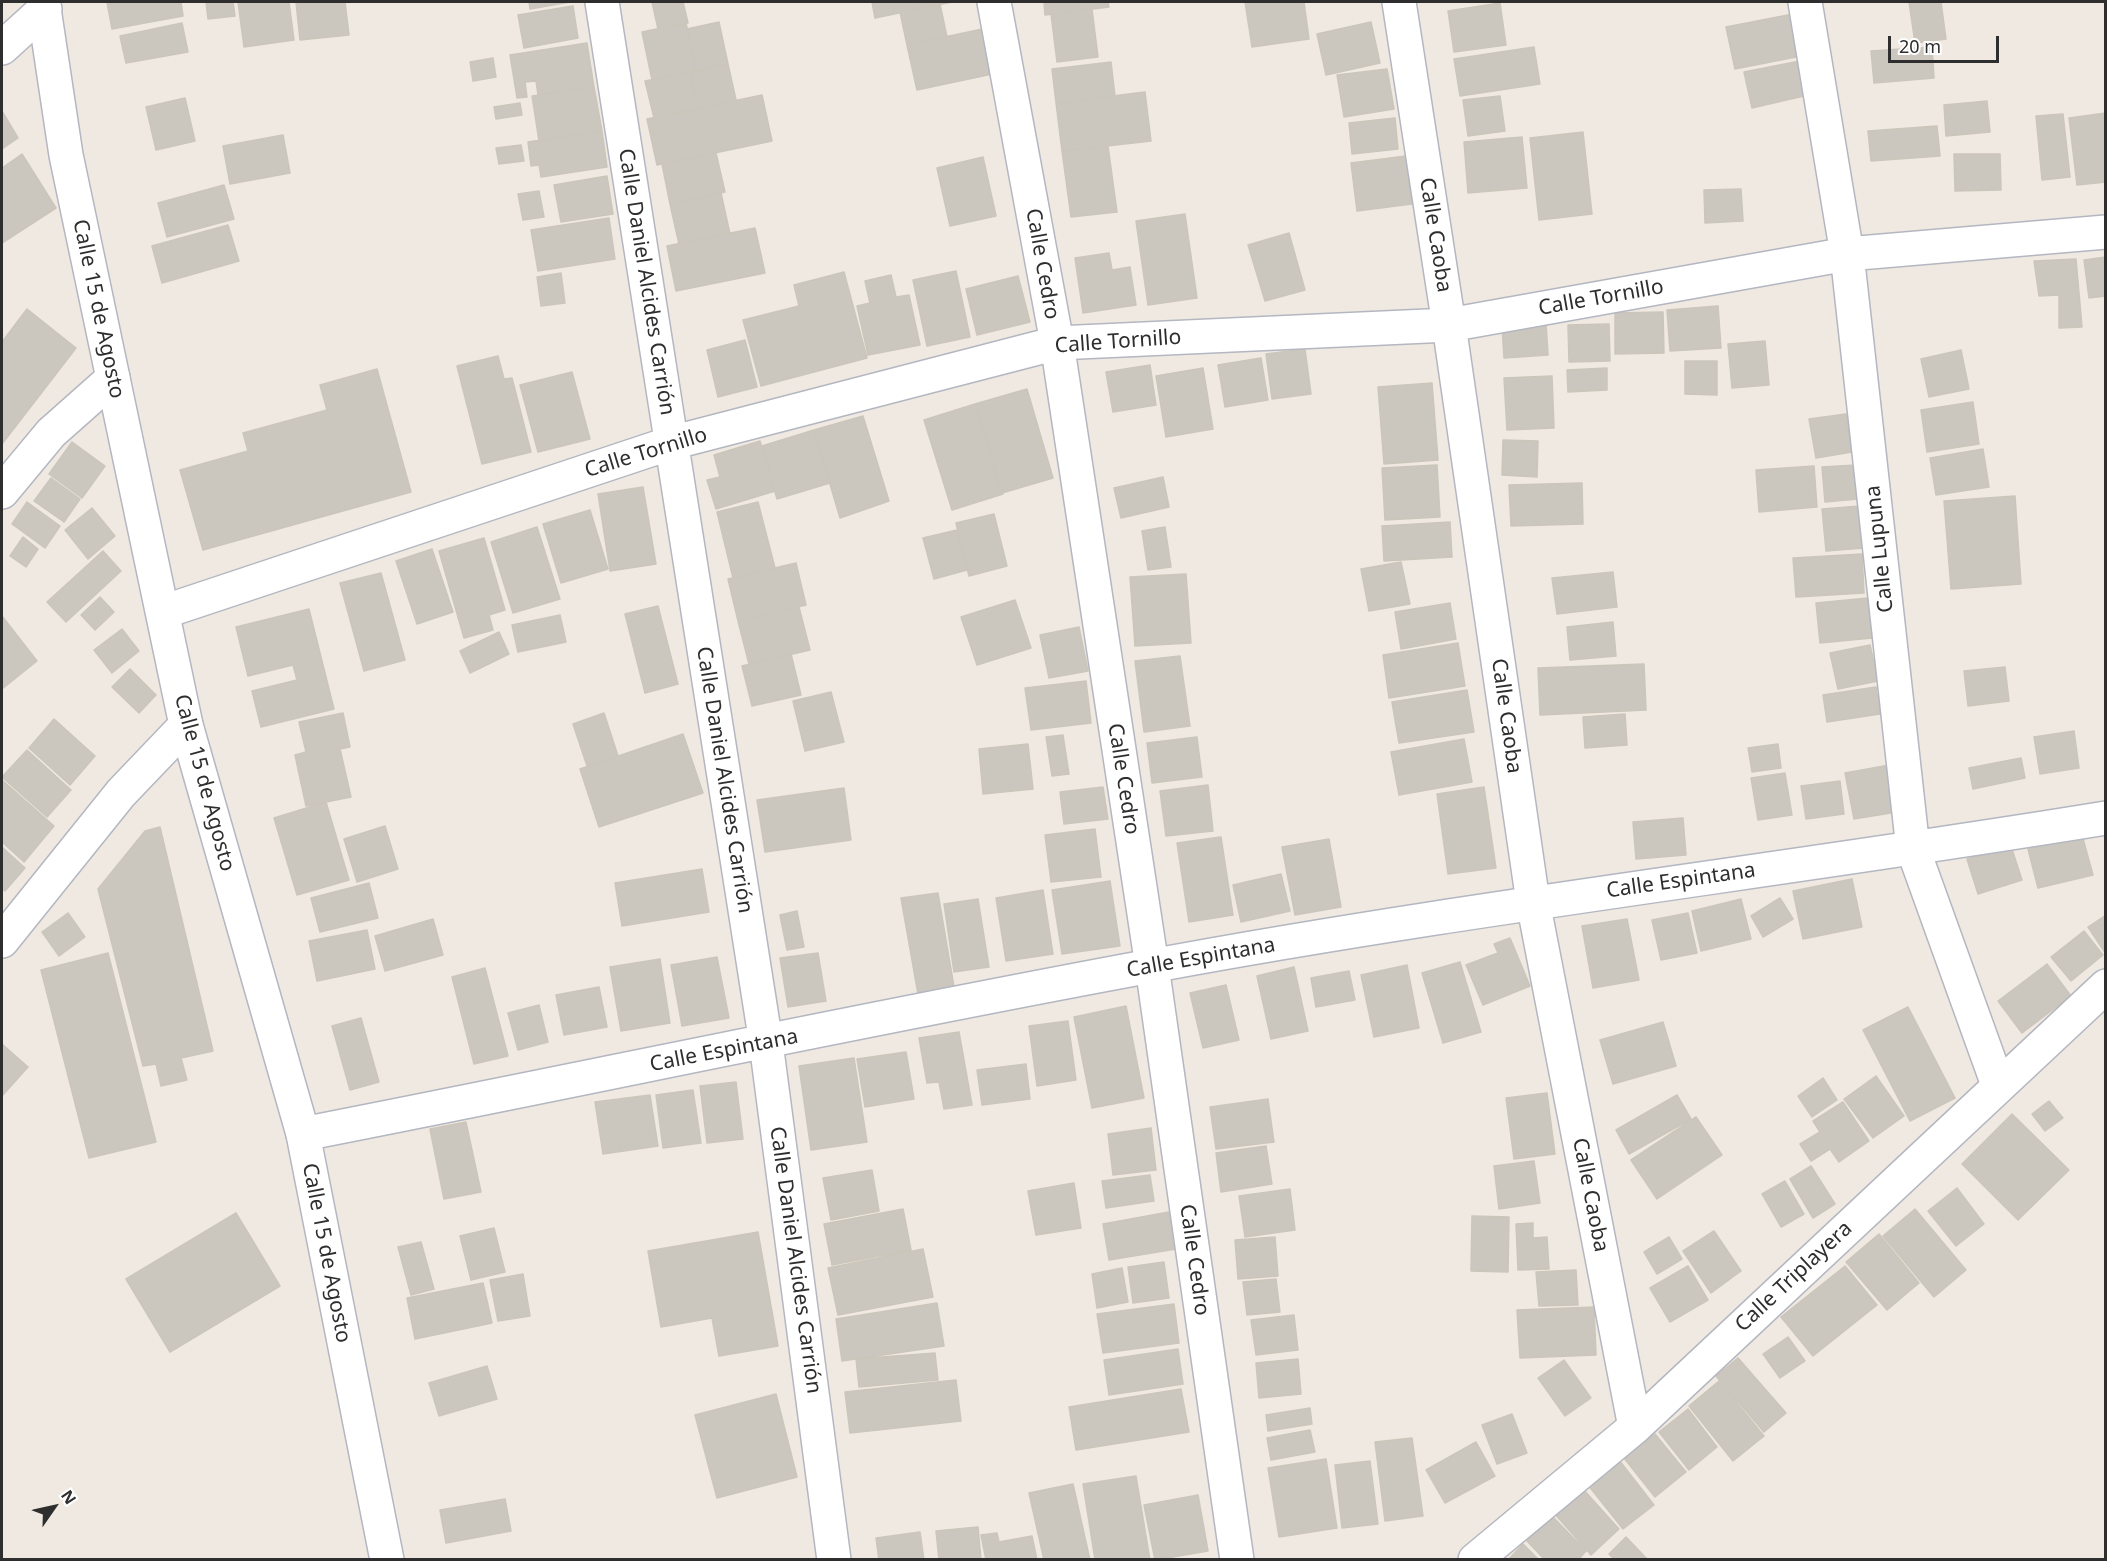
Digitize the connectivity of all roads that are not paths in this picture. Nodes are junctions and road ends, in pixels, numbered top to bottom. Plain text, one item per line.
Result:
1 (602, 2) edge
2 (994, 2) edge
3 (1399, 2) edge
4 (1805, 2) edge
5 (44, 5) edge
6 (2, 48) edge
7 (2106, 232) edge
8 (1847, 254) junction
9 (1449, 325) junction
10 (1057, 344) junction
11 (113, 378) junction
12 (671, 443) junction
13 (2, 492) edge
14 (163, 612) junction
15 (186, 725) junction
16 (2106, 818) edge
17 (1913, 849) junction
18 (1533, 902) junction
19 (2, 941) edge
20 (1152, 966) junction
21 (2106, 986) edge
22 (766, 1043) junction
23 (1998, 1085) junction
24 (303, 1134) junction
25 (1635, 1427) junction
26 (387, 1560) edge
27 (834, 1560) edge
28 (1237, 1560) edge
29 (1475, 1560) edge

1 - 12 street, Calle Daniel Alcides Carrión
2 - 10 street, Calle Cedro
3 - 9 street, Calle Caoba
4 - 8 street, Calle Lupuna
5 - 6 street
5 - 11 street, Calle 15 de Agosto
7 - 8 street, Calle Tornillo
8 - 9 street, Calle Tornillo
8 - 17 street, Calle Lupuna
9 - 10 street, Calle Tornillo
9 - 18 street, Calle Caoba
10 - 12 street, Calle Tornillo
10 - 20 street, Calle Cedro
11 - 13 street
11 - 14 street, Calle 15 de Agosto
12 - 14 street, Calle Tornillo
12 - 22 street, Calle Daniel Alcides Carrión
14 - 15 street, Calle 15 de Agosto
15 - 19 street
15 - 24 street, Calle 15 de Agosto
16 - 17 street, Calle Espintana
17 - 18 street, Calle Espintana
17 - 23 street, Calle Lupuna
18 - 20 street, Calle Espintana
18 - 25 street, Calle Caoba
20 - 22 street, Calle Espintana
20 - 28 street, Calle Cedro
21 - 23 street, Calle Triplayera
22 - 24 street, Calle Espintana
22 - 27 street, Calle Daniel Alcides Carrión
23 - 25 street, Calle Triplayera
24 - 26 street, Calle 15 de Agosto
25 - 29 street, Calle Triplayera

